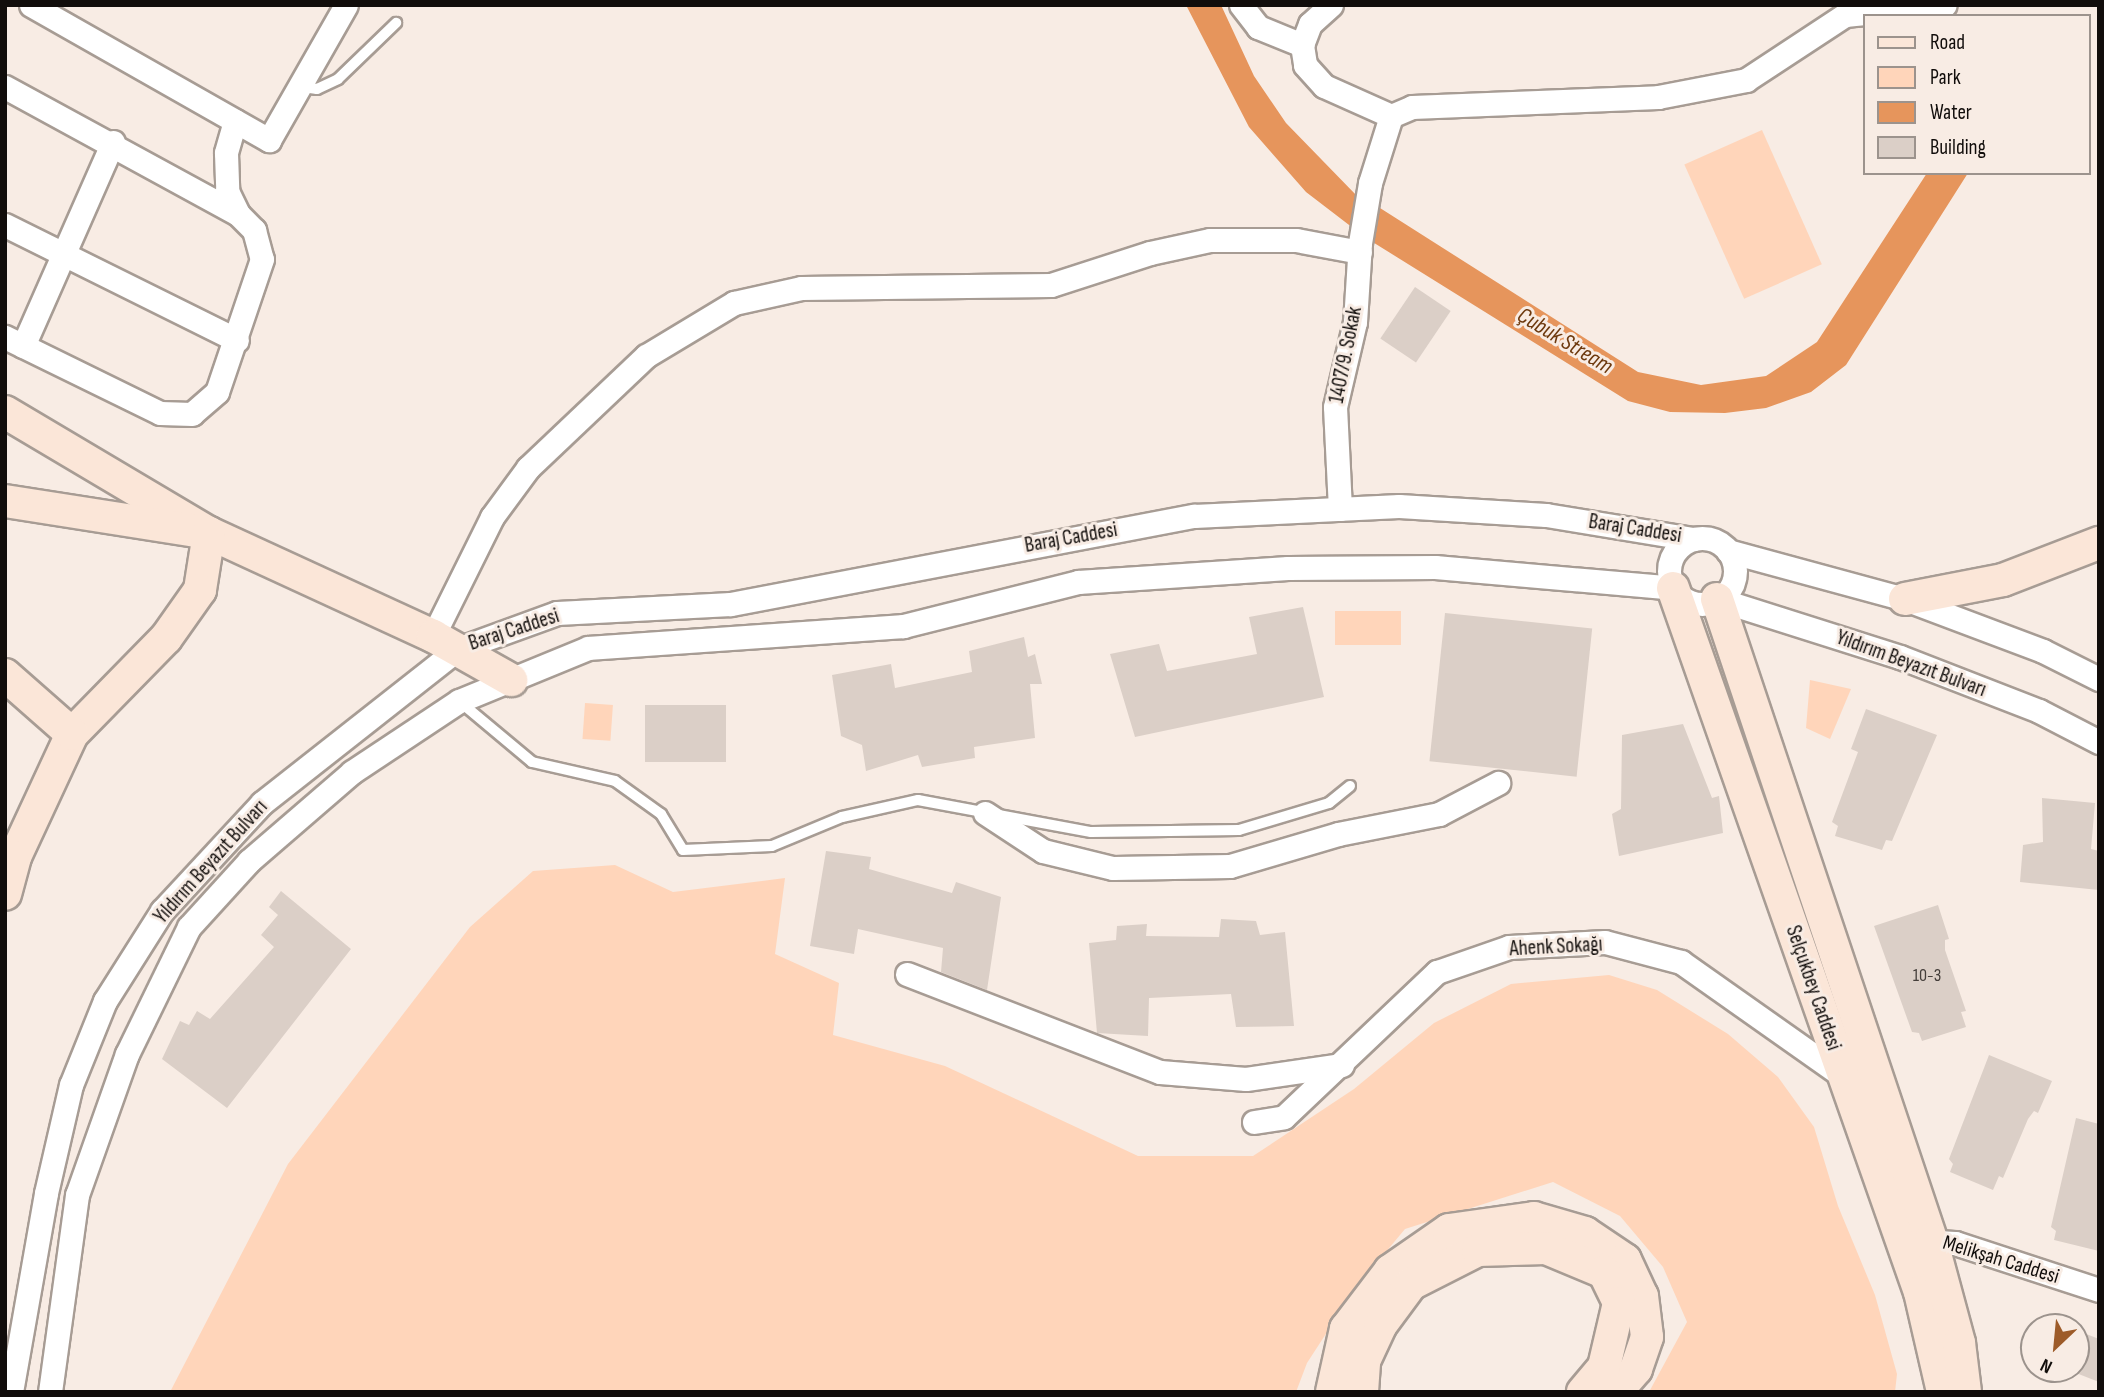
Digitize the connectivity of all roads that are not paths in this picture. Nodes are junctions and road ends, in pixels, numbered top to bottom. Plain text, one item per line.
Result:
1 (31, 5) edge
2 (346, 5) edge
3 (1241, 5) edge
4 (1331, 5) edge
5 (1945, 5) edge
6 (396, 23) dead end
7 (1303, 45) junction
8 (5, 87) edge
9 (303, 87) junction
10 (1391, 116) junction
11 (236, 121) junction
12 (113, 142) junction
13 (238, 214) junction
14 (5, 225) edge
15 (1360, 247) junction
16 (63, 254) junction
17 (237, 340) junction
18 (14, 342) edge
19 (5, 412) edge
20 (5, 501) edge
21 (1340, 509) junction
22 (209, 533) junction
23 (1693, 539) junction
24 (2099, 543) edge
25 (1728, 551) junction
26 (1673, 588) junction
27 (1717, 599) junction
28 (1905, 599) junction
29 (446, 642) junction
30 (5, 675) edge
31 (511, 680) junction
32 (2099, 680) edge
33 (459, 701) junction
34 (72, 734) junction
35 (2099, 742) edge
36 (1498, 783) dead end
37 (1350, 786) dead end
38 (985, 813) junction
39 (15, 838) edge
40 (5, 894) edge
41 (907, 974) dead end
42 (1342, 1065) junction
43 (1878, 1074) junction
44 (1845, 1079) junction
45 (1254, 1122) dead end
46 (1917, 1241) junction
47 (2099, 1290) edge
48 (11, 1392) edge
49 (50, 1392) edge
50 (1332, 1392) edge
51 (1362, 1392) edge
52 (1583, 1392) edge
53 (1616, 1392) edge
54 (1943, 1392) edge
55 (1965, 1392) edge

1 - 11 street
2 - 9 street
3 - 7 street
4 - 7 street
5 - 10 street
6 - 9 lane
7 - 10 street
8 - 12 street
9 - 11 street
10 - 15 street, 1407/9. Sokak
11 - 13 street
12 - 13 street
12 - 16 street
13 - 17 street
14 - 16 street
15 - 21 street, 1407/9. Sokak
15 - 29 street
16 - 17 street
16 - 18 street
17 - 18 street
19 - 22 street
20 - 22 street
21 - 23 street, Baraj Caddesi
21 - 29 street, Baraj Caddesi
22 - 29 street
22 - 34 street
23 - 25 street
23 - 26 street
24 - 28 street
25 - 27 street
25 - 28 street
26 - 27 street
26 - 31 street, Baraj Caddesi
26 - 44 street, Selçukbey Caddesi
27 - 35 street, Yıldırım Beyazıt Bulvarı
27 - 43 street, Selçukbey Caddesi
28 - 32 street
29 - 31 street
29 - 48 street, Yıldırım Beyazıt Bulvarı
30 - 34 street
31 - 33 street, Yıldırım Beyazıt Bulvarı
33 - 38 lane
33 - 49 street, Yıldırım Beyazıt Bulvarı
34 - 39 street
36 - 38 street
37 - 38 lane
39 - 40 street
41 - 42 street
42 - 44 street, Ahenk Sokağı
42 - 45 street, Ahenk Sokağı
43 - 44 street
43 - 46 street, Selçukbey Caddesi
44 - 46 street, Selçukbey Caddesi
46 - 47 street, Melikşah Caddesi
46 - 54 street, Selçukbey Caddesi
46 - 55 street, Selçukbey Caddesi
50 - 53 street
51 - 52 street

